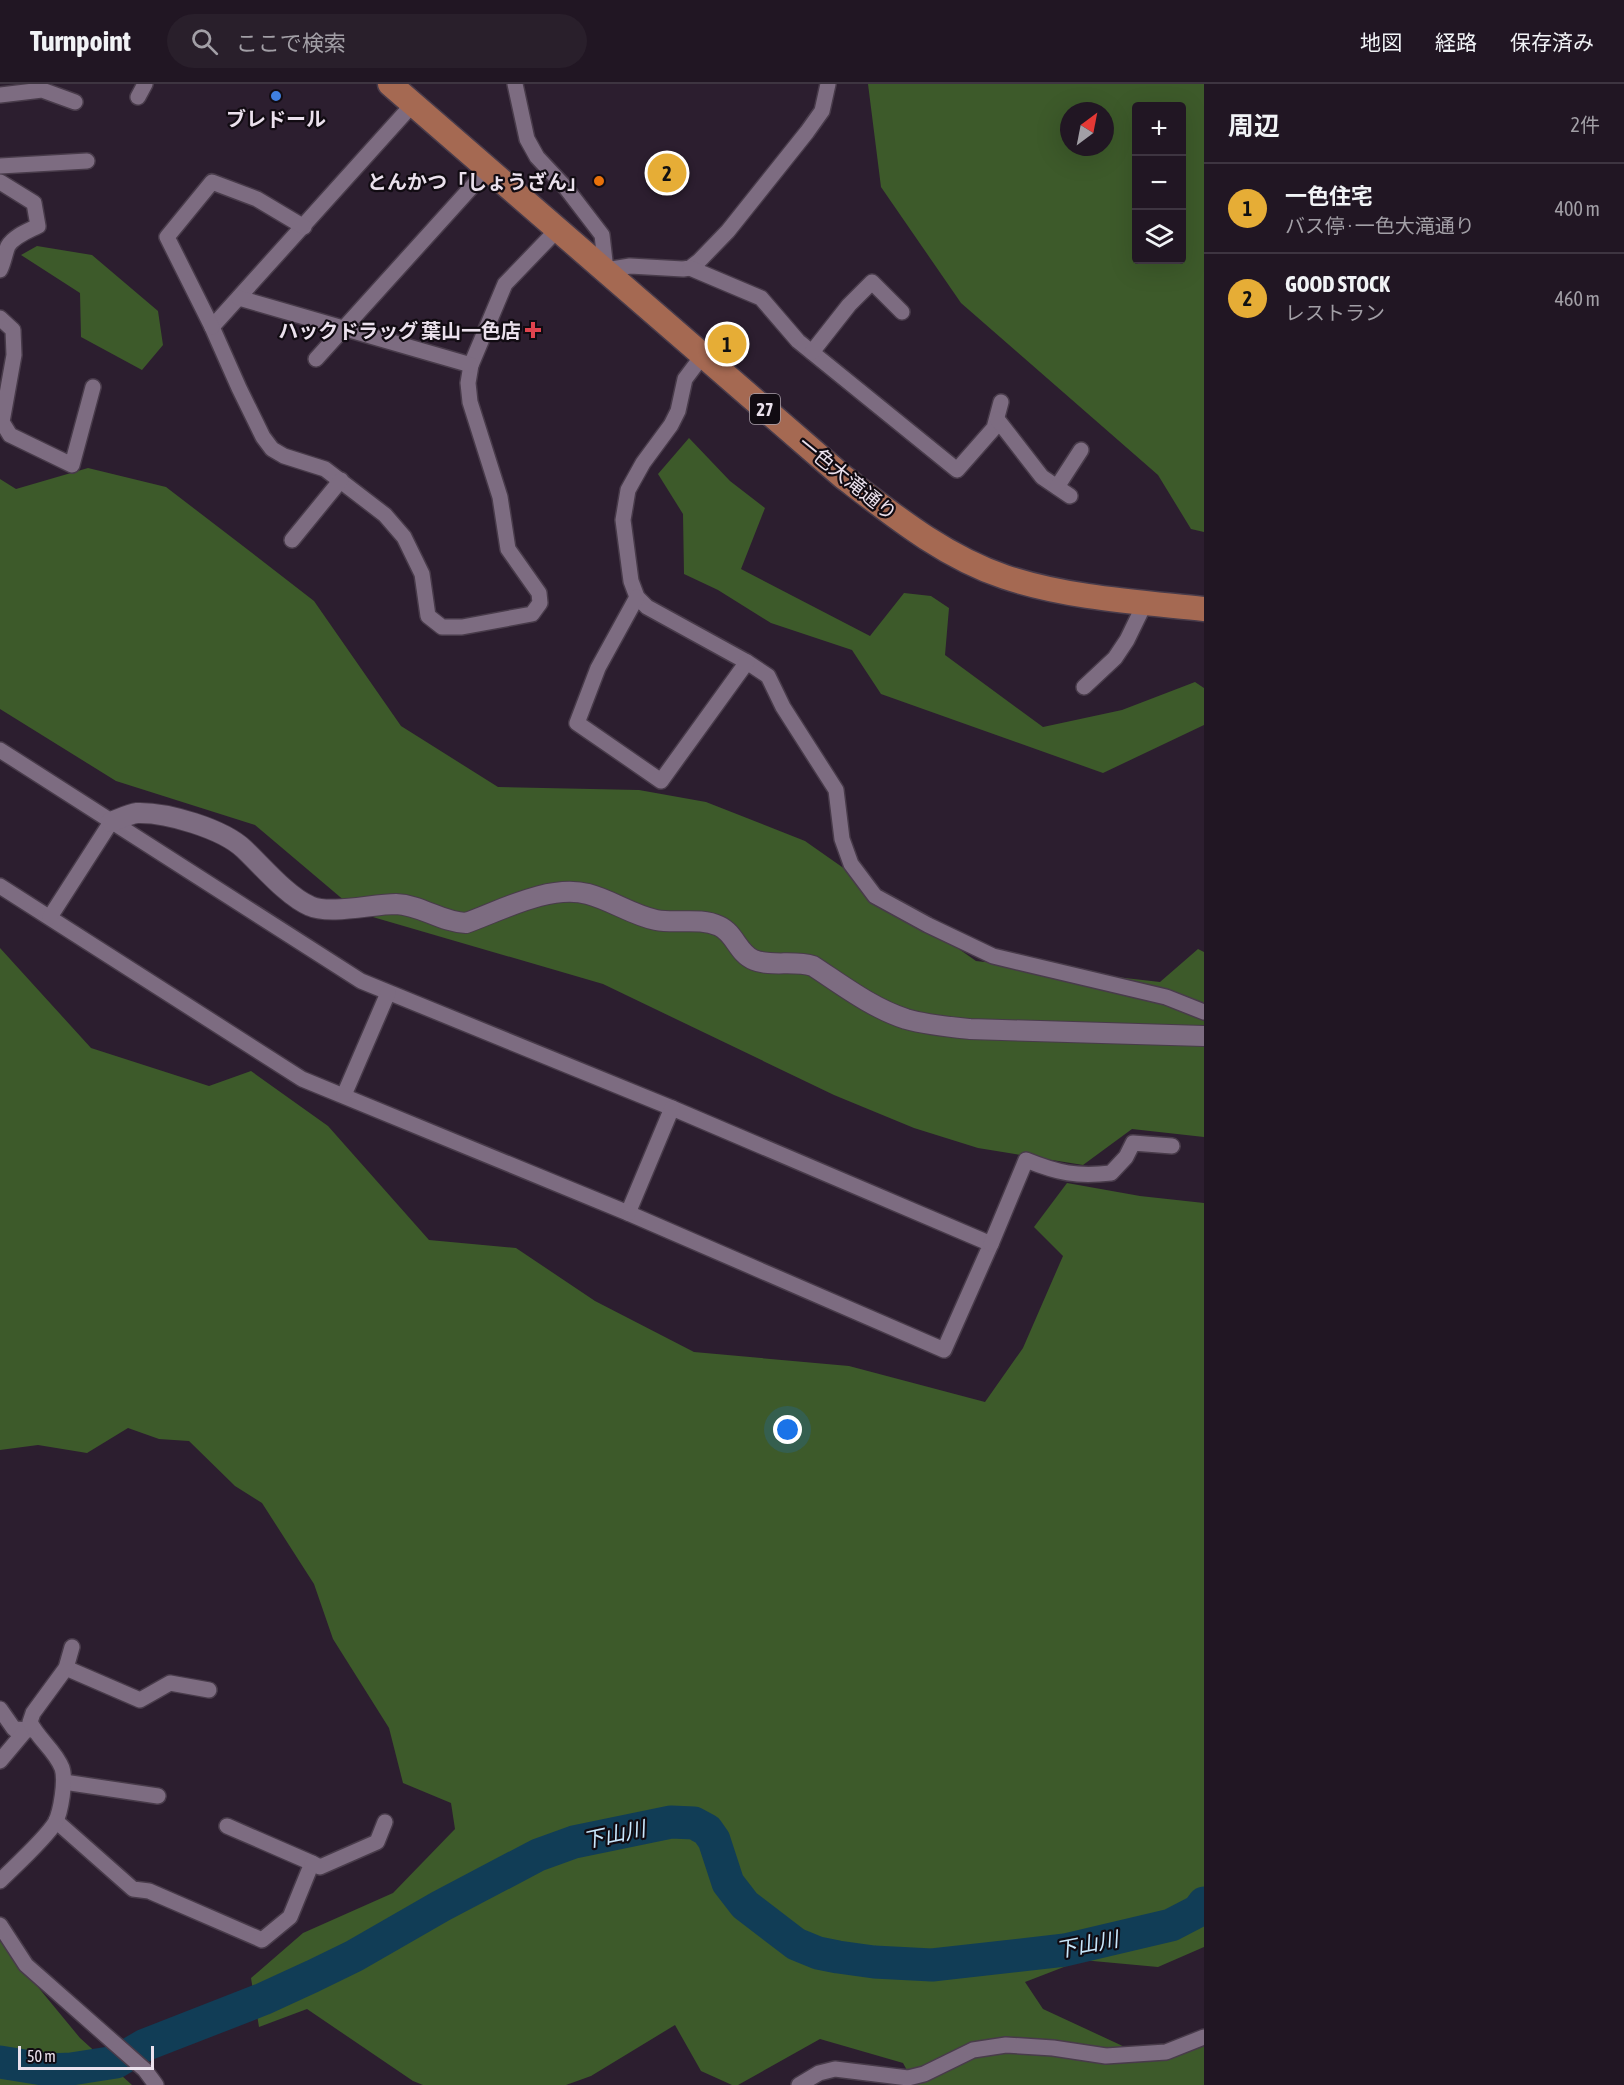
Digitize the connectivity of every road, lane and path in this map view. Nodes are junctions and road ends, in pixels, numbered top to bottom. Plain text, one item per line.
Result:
1 (390, 84) edge
2 (515, 84) edge
3 (828, 84) edge
4 (0, 95) edge
5 (75, 102) dead end
6 (413, 104) junction
7 (87, 161) dead end
8 (0, 166) edge
9 (487, 170) junction
10 (0, 182) edge
11 (304, 227) junction
12 (556, 230) junction
13 (690, 268) junction
14 (0, 270) edge
15 (606, 270) junction
16 (239, 298) junction
17 (902, 312) dead end
18 (0, 318) edge
19 (212, 327) junction
20 (344, 329) junction
21 (812, 352) junction
22 (703, 355) junction
23 (316, 360) dead end
24 (471, 365) junction
25 (93, 387) dead end
26 (1001, 402) dead end
27 (997, 419) junction
28 (1081, 450) dead end
29 (341, 480) junction
30 (1057, 487) junction
31 (1070, 496) dead end
32 (292, 540) dead end
33 (637, 597) junction
34 (1144, 603) junction
35 (1204, 609) edge
36 (747, 662) junction
37 (1084, 687) dead end
38 (0, 750) edge
39 (111, 822) junction
40 (0, 886) edge
41 (50, 917) junction
42 (388, 993) junction
43 (1204, 1012) edge
44 (1204, 1036) edge
45 (344, 1095) junction
46 (672, 1108) junction
47 (1172, 1146) dead end
48 (628, 1214) junction
49 (991, 1244) junction
50 (72, 1647) dead end
51 (66, 1668) junction
52 (209, 1690) dead end
53 (0, 1709) edge
54 (30, 1730) junction
55 (0, 1761) edge
56 (64, 1782) junction
57 (158, 1796) dead end
58 (56, 1821) junction
59 (385, 1822) dead end
60 (227, 1826) dead end
61 (312, 1863) junction
62 (0, 1881) edge
63 (0, 1925) edge
64 (1204, 2037) edge
65 (156, 2085) edge
66 (799, 2085) edge

1 - 6 main road, 一色大滝通り / 27
2 - 15 street
3 - 13 street
4 - 5 street
6 - 9 main road, 一色大滝通り / 27
6 - 11 street
7 - 8 street
9 - 12 main road, 一色大滝通り / 27
9 - 20 street
10 - 14 street
11 - 16 street
11 - 19 street
12 - 15 main road, 一色大滝通り / 27
12 - 24 street
13 - 15 street
13 - 21 street
15 - 22 main road, 一色大滝通り / 27
16 - 19 street
16 - 20 street
17 - 21 street
18 - 25 street
19 - 29 street
20 - 23 street
20 - 24 street
21 - 27 street
22 - 33 street
22 - 34 main road, 一色大滝通り / 27
24 - 29 street
26 - 27 street
27 - 30 street
28 - 30 street
29 - 32 street
30 - 31 street
33 - 36 street
33 - 36 street
34 - 35 main road, 一色大滝通り / 27
34 - 37 street
36 - 43 street
38 - 39 street
39 - 41 street
39 - 42 street
39 - 44 street
40 - 41 street
41 - 45 street
42 - 45 street
42 - 46 street
45 - 48 street
46 - 48 street
46 - 49 street
47 - 49 street
48 - 49 street
50 - 51 street
51 - 52 street
51 - 54 street
53 - 54 street
54 - 55 street
54 - 56 street
56 - 57 street
56 - 58 street
58 - 61 street
58 - 62 street
59 - 61 street
60 - 61 street
63 - 65 street
64 - 66 street

